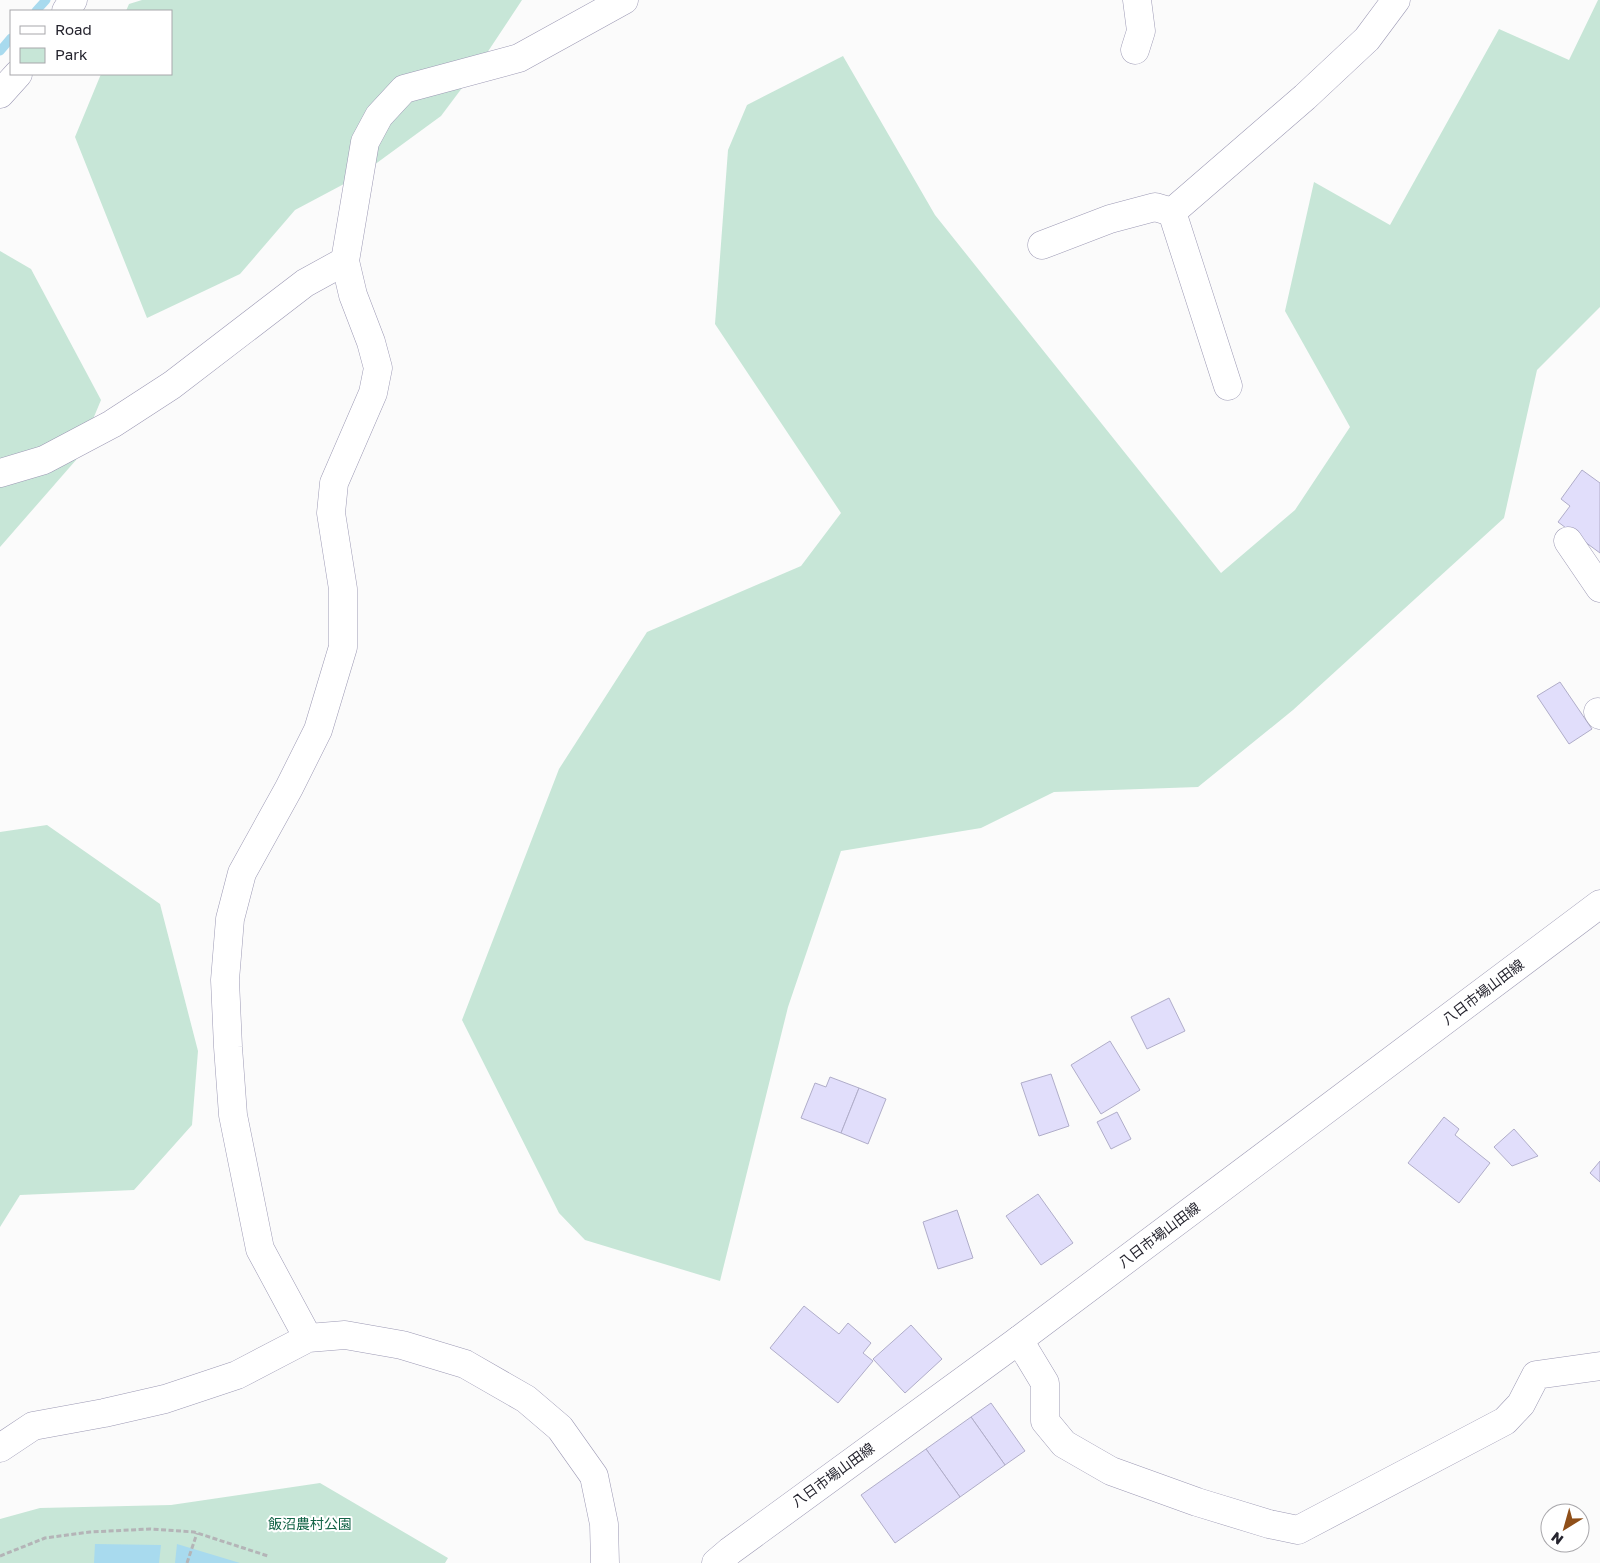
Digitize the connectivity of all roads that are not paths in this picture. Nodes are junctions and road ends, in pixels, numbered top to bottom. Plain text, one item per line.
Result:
1 (624, 0) edge
2 (1137, 0) edge
3 (1396, 0) edge
4 (1135, 50) dead end
5 (17, 75) edge
6 (0, 94) edge
7 (1172, 212) junction
8 (1042, 245) dead end
9 (345, 261) junction
10 (1228, 386) dead end
11 (0, 473) edge
12 (1568, 541) dead end
13 (1600, 588) edge
14 (1600, 904) edge
15 (308, 1338) junction
16 (1019, 1340) junction
17 (1600, 1366) edge
18 (0, 1448) edge
19 (605, 1563) edge
20 (716, 1563) edge

1 - 9 street
2 - 4 street
3 - 7 street
5 - 6 street
7 - 8 street
7 - 10 street
9 - 11 street
9 - 15 street
12 - 13 street
14 - 16 street, 八日市場山田線
15 - 18 street
15 - 19 street
16 - 17 street
16 - 20 street, 八日市場山田線

